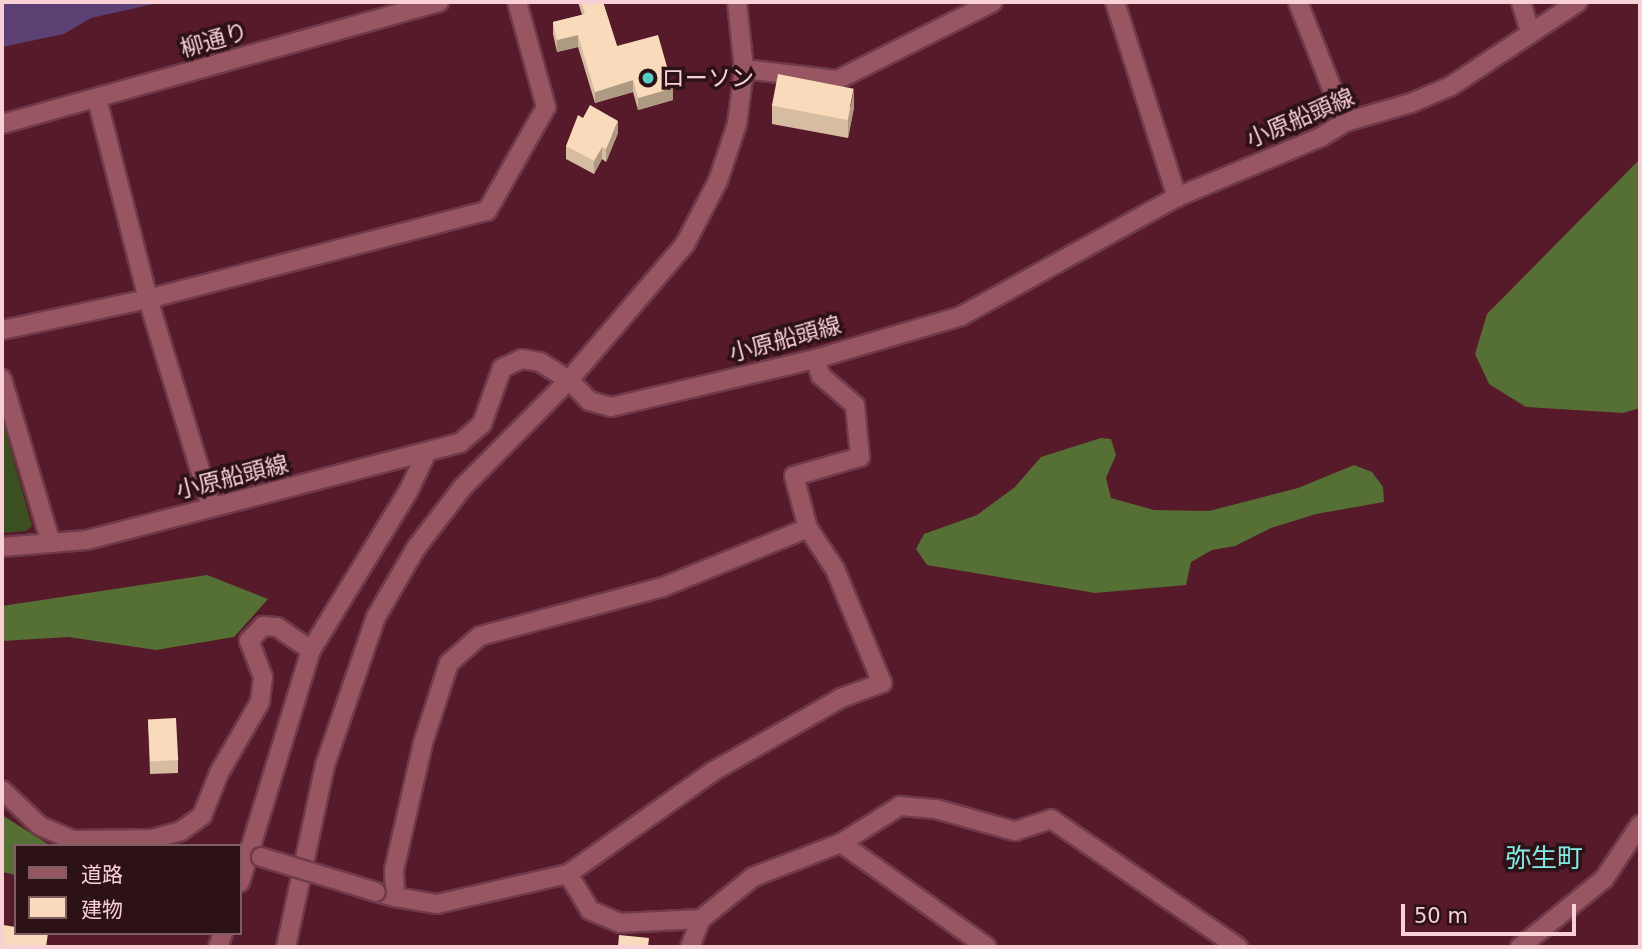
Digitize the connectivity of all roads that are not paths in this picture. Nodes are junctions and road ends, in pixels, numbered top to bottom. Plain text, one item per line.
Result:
1 (439, 2) edge
2 (517, 2) edge
3 (737, 2) edge
4 (993, 2) edge
5 (1115, 2) edge
6 (1298, 2) edge
7 (1521, 2) edge
8 (1578, 2) edge
9 (1530, 31) junction
10 (744, 69) junction
11 (97, 99) junction
12 (1345, 121) junction
13 (2, 124) edge
14 (1177, 197) junction
15 (148, 299) junction
16 (2, 330) edge
17 (815, 359) junction
18 (2, 379) edge
19 (569, 380) junction
20 (426, 454) junction
21 (211, 507) junction
22 (808, 528) junction
23 (51, 543) junction
24 (2, 547) edge
25 (311, 650) junction
26 (2, 790) edge
27 (1640, 825) edge
28 (841, 843) junction
29 (255, 855) junction
30 (568, 874) junction
31 (242, 878) edge
32 (395, 897) junction
33 (701, 919) junction
34 (286, 947) edge
35 (690, 947) edge
36 (987, 947) edge
37 (1238, 947) edge
38 (1520, 947) edge

1 - 11 street, 柳通り
2 - 15 street
3 - 10 street
4 - 10 street
5 - 14 street
6 - 12 street
7 - 9 street
8 - 9 street, 小原船頭線
9 - 12 street, 小原船頭線
10 - 19 street
11 - 13 street, 柳通り
11 - 15 street
12 - 14 street, 小原船頭線
14 - 17 street, 小原船頭線
15 - 16 street
15 - 21 street
17 - 19 street, 小原船頭線
17 - 22 street
18 - 23 street
19 - 20 street, 小原船頭線
19 - 34 street
20 - 21 street, 小原船頭線
20 - 25 street
21 - 23 street, 小原船頭線
22 - 30 street
22 - 32 street
23 - 24 street, 小原船頭線
25 - 26 street
25 - 29 street
27 - 38 street
28 - 33 street
28 - 36 street
28 - 37 street
29 - 31 street
29 - 32 street, bridge
30 - 32 street
30 - 33 street
33 - 35 street

